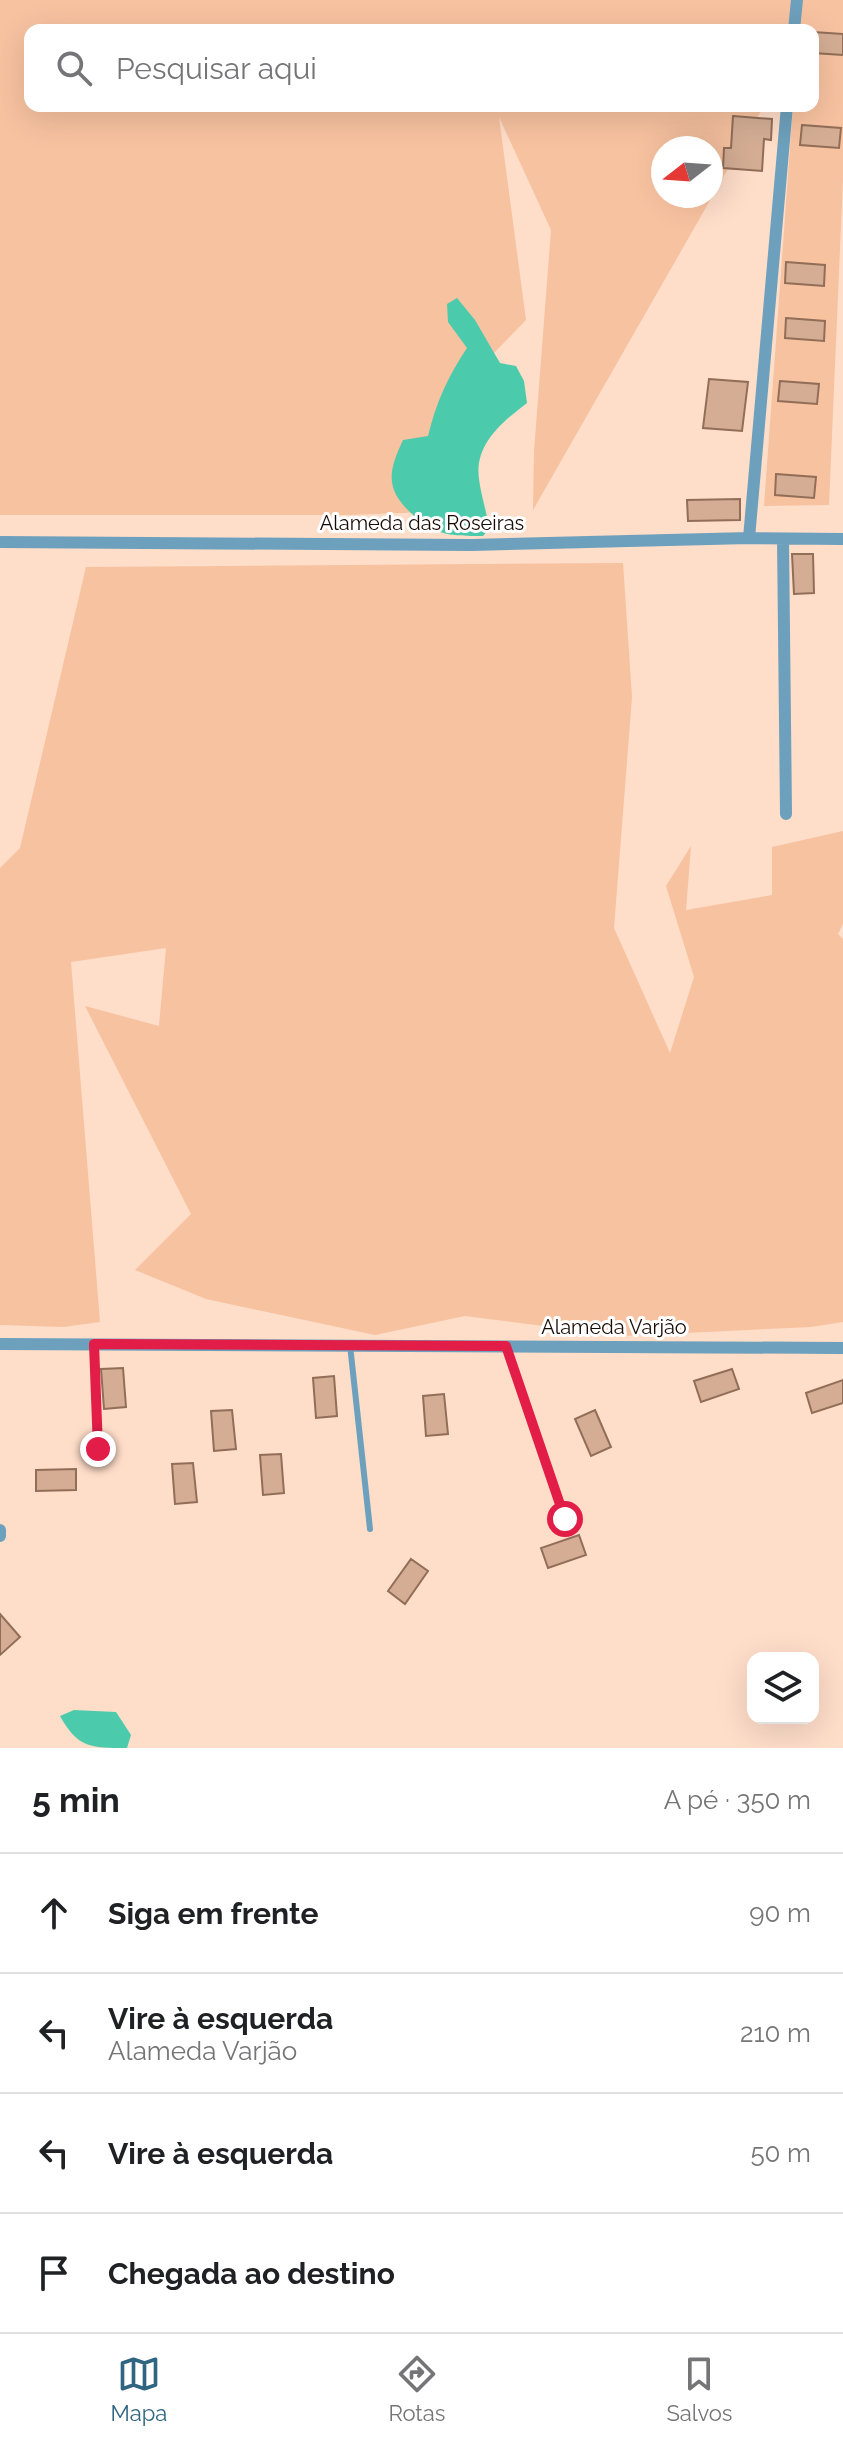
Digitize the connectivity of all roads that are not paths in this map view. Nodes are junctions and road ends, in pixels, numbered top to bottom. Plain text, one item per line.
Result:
1 (797, 0) edge
2 (795, 24) edge
3 (786, 112) edge
4 (749, 538) junction
5 (783, 539) junction
6 (843, 539) edge
7 (0, 542) edge
8 (786, 814) dead end
9 (0, 1344) edge
10 (94, 1344) junction
11 (350, 1345) junction
12 (506, 1346) junction
13 (843, 1348) edge
14 (98, 1449) dead end
15 (565, 1519) dead end
16 (370, 1529) dead end

1 - 2 street
3 - 4 street
4 - 5 street, Alameda das Roseiras
4 - 7 street, Alameda das Roseiras
5 - 6 street, Alameda das Roseiras
5 - 8 street
9 - 10 street, Alameda Varjão
10 - 11 street, Alameda Varjão
10 - 14 lane
11 - 12 street, Alameda Varjão
11 - 16 lane
12 - 13 street, Alameda Varjão
12 - 15 lane

